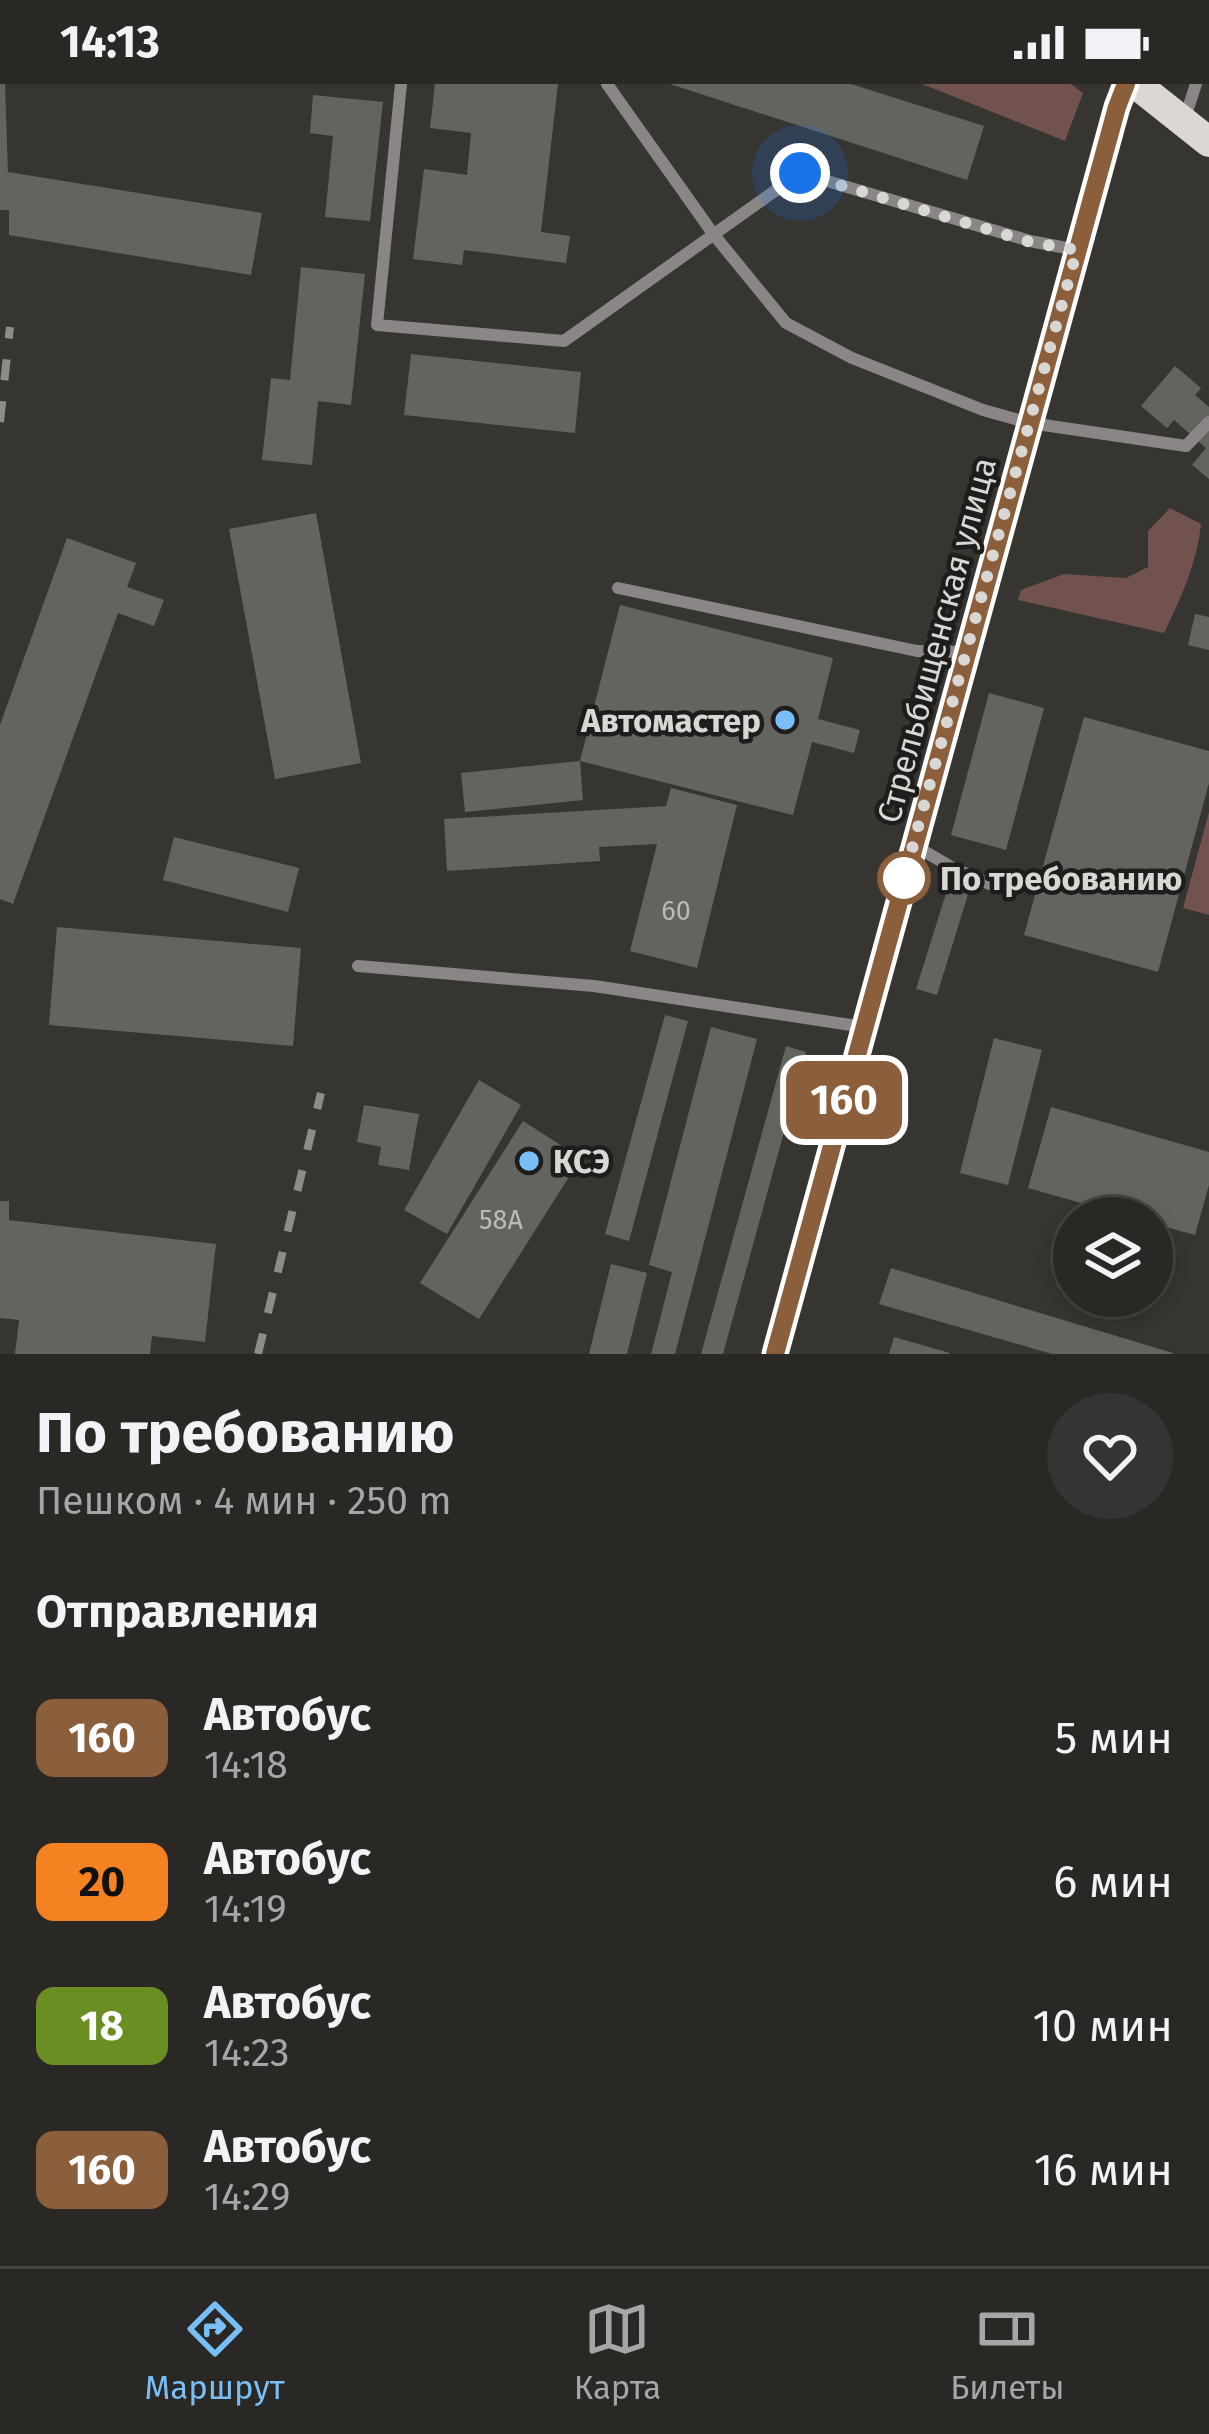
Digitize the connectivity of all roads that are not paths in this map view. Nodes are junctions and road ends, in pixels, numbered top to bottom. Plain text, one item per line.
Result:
1 (401, 84) edge
2 (608, 84) edge
3 (1126, 84) edge
4 (1136, 84) edge
5 (1196, 84) edge
6 (1183, 122) junction
7 (1209, 142) edge
8 (714, 235) junction
9 (1077, 250) junction
10 (1209, 422) edge
11 (1030, 423) junction
12 (618, 588) dead end
13 (967, 652) junction
14 (914, 845) junction
15 (992, 885) dead end
16 (358, 967) dead end
17 (864, 1027) junction
18 (775, 1354) edge

1 - 8 lane
2 - 8 lane
3 - 9 main road, Стрельбищенская улица
4 - 6 main road
5 - 6 lane
6 - 7 main road
8 - 9 lane
8 - 11 lane
9 - 11 main road, Стрельбищенская улица
10 - 11 lane
11 - 13 main road, Стрельбищенская улица
12 - 13 lane
13 - 14 main road, Стрельбищенская улица
14 - 15 lane
14 - 17 main road, Стрельбищенская улица
16 - 17 lane
17 - 18 main road, Стрельбищенская улица

